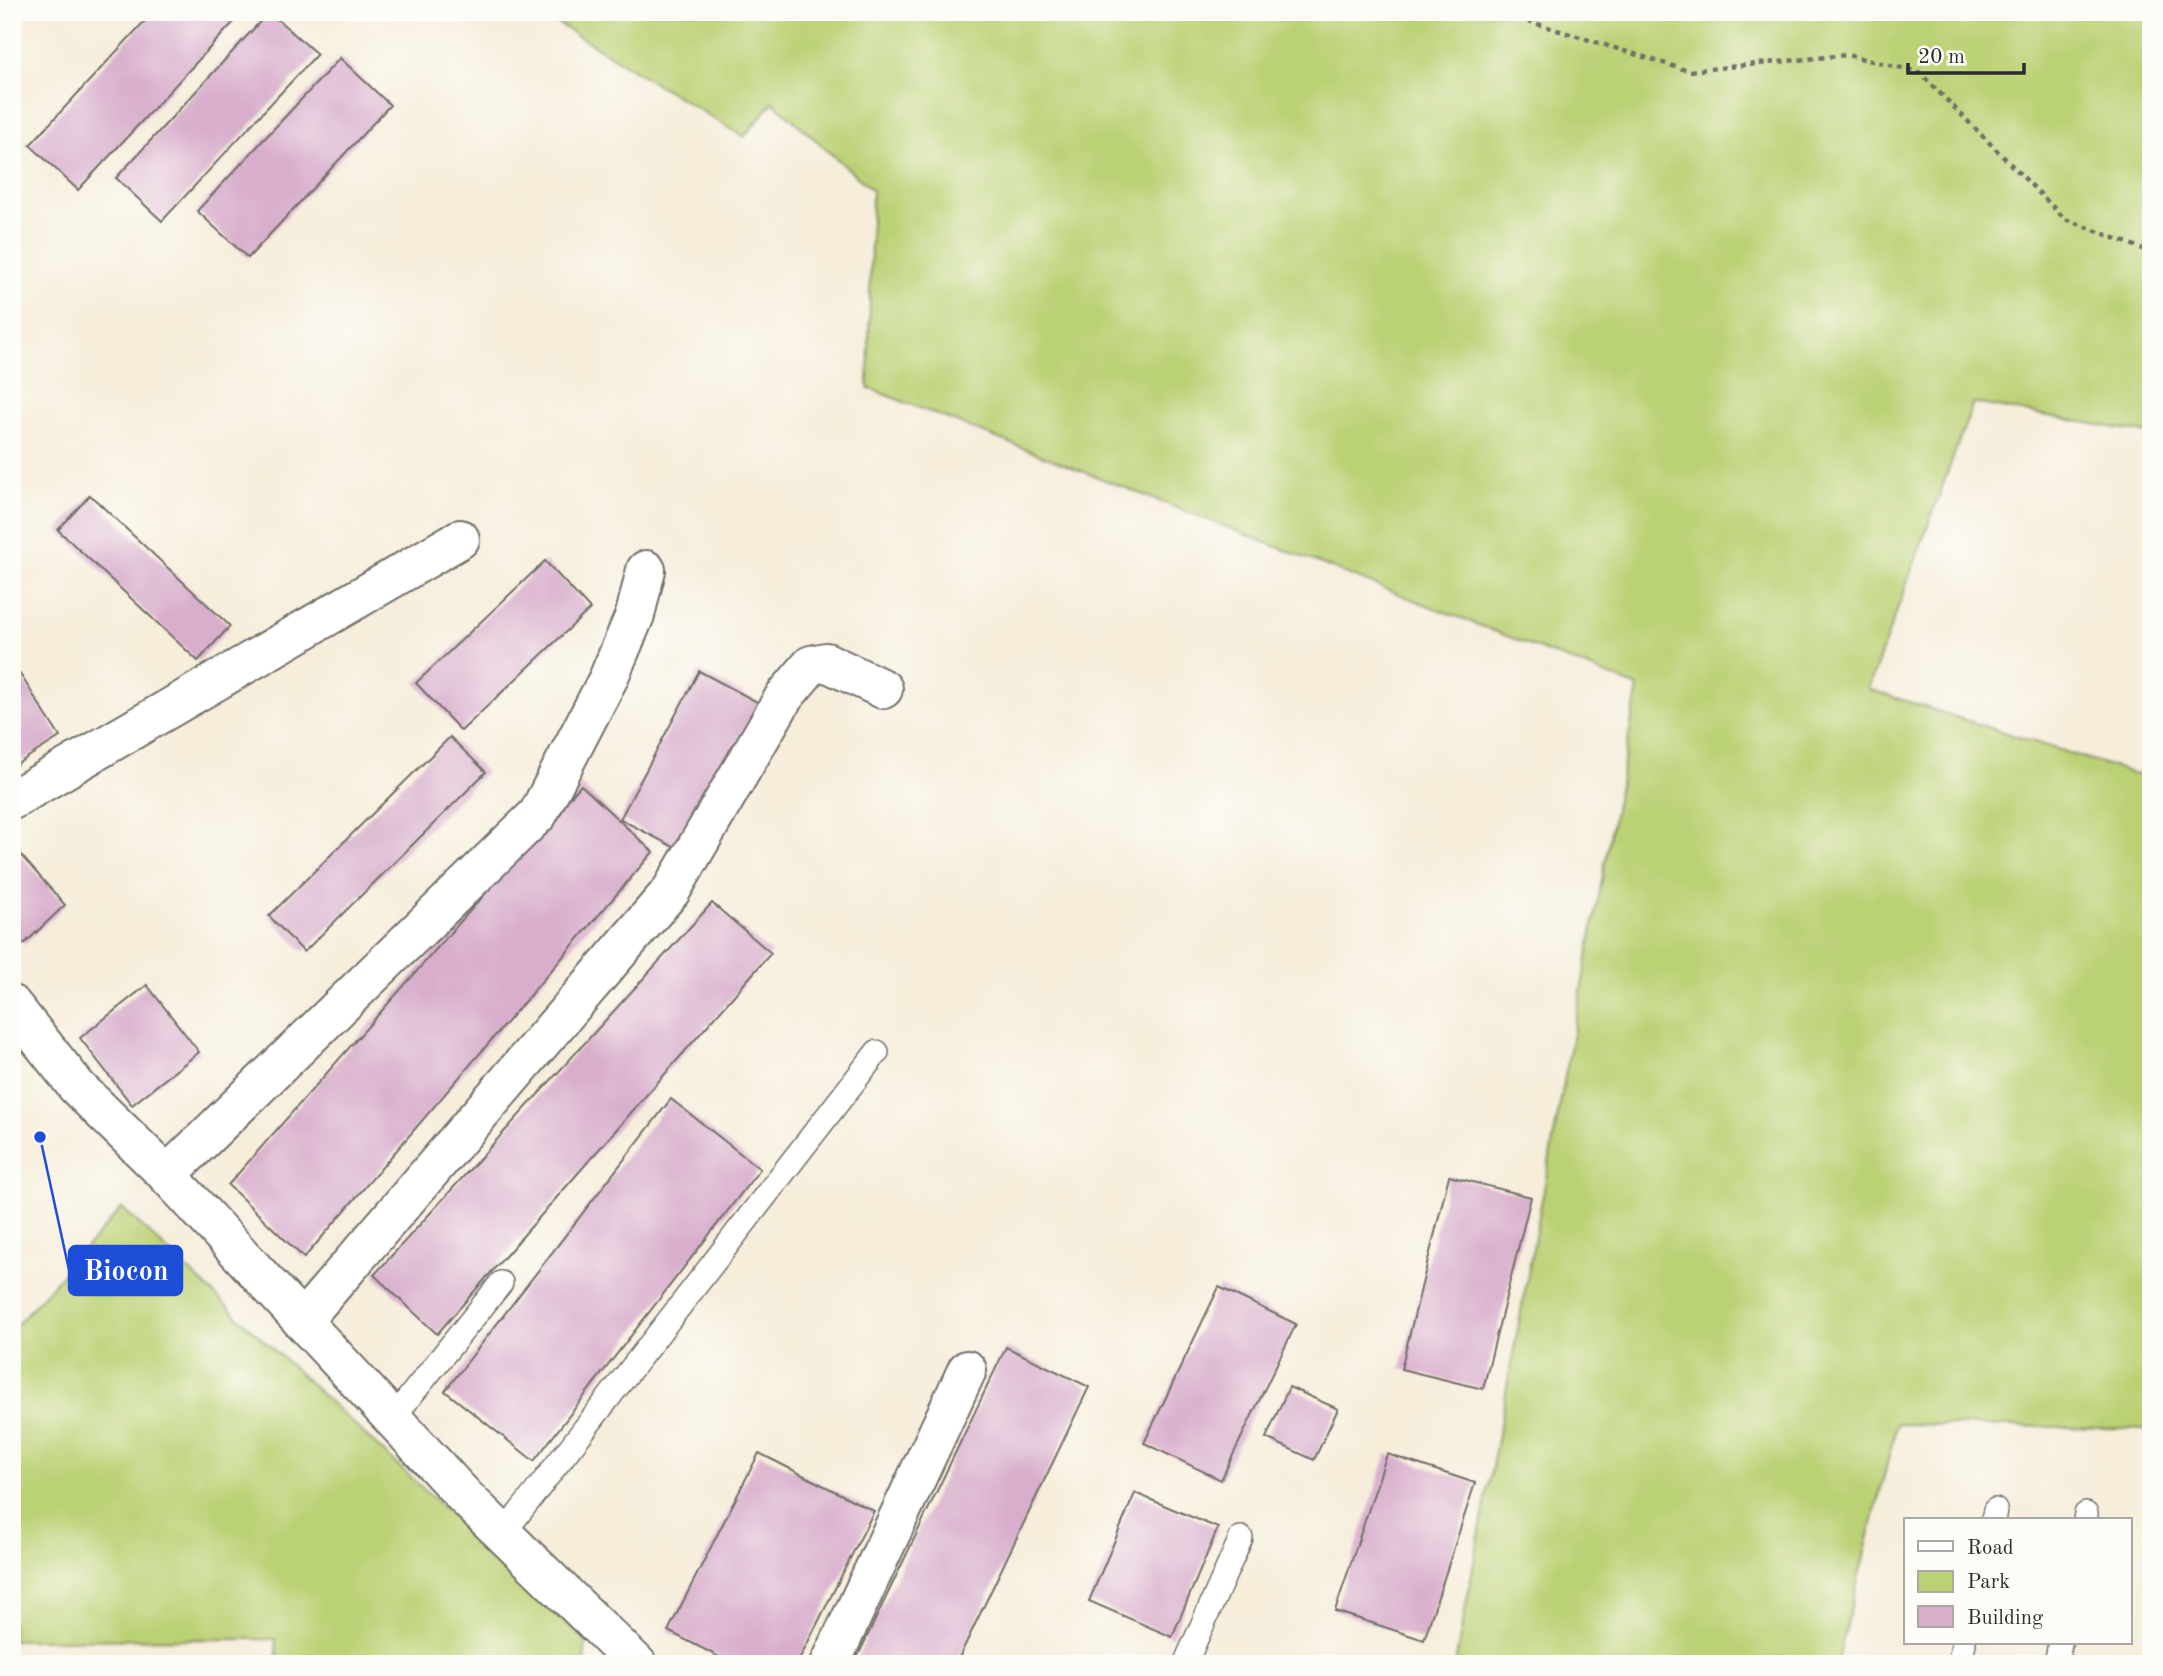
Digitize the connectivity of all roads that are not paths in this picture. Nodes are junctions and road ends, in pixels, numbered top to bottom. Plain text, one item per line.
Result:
1 (460, 538) dead end
2 (646, 570) dead end
3 (883, 689) dead end
4 (12, 800) edge
5 (12, 1005) edge
6 (877, 1052) dead end
7 (167, 1175) junction
8 (501, 1283) dead end
9 (302, 1321) junction
10 (967, 1370) dead end
11 (392, 1419) junction
12 (503, 1534) junction
13 (1241, 1538) dead end
14 (1964, 1644) edge
15 (2060, 1644) edge
16 (637, 1664) edge
17 (830, 1664) edge
18 (1185, 1664) edge
19 (1959, 1664) edge
20 (2056, 1664) edge

1 - 4 street
2 - 7 street
3 - 9 street
5 - 7 street
6 - 12 lane
7 - 9 street
8 - 11 lane
9 - 11 street
10 - 17 street
11 - 12 street
12 - 16 street
13 - 18 lane
14 - 19 lane
15 - 20 lane

